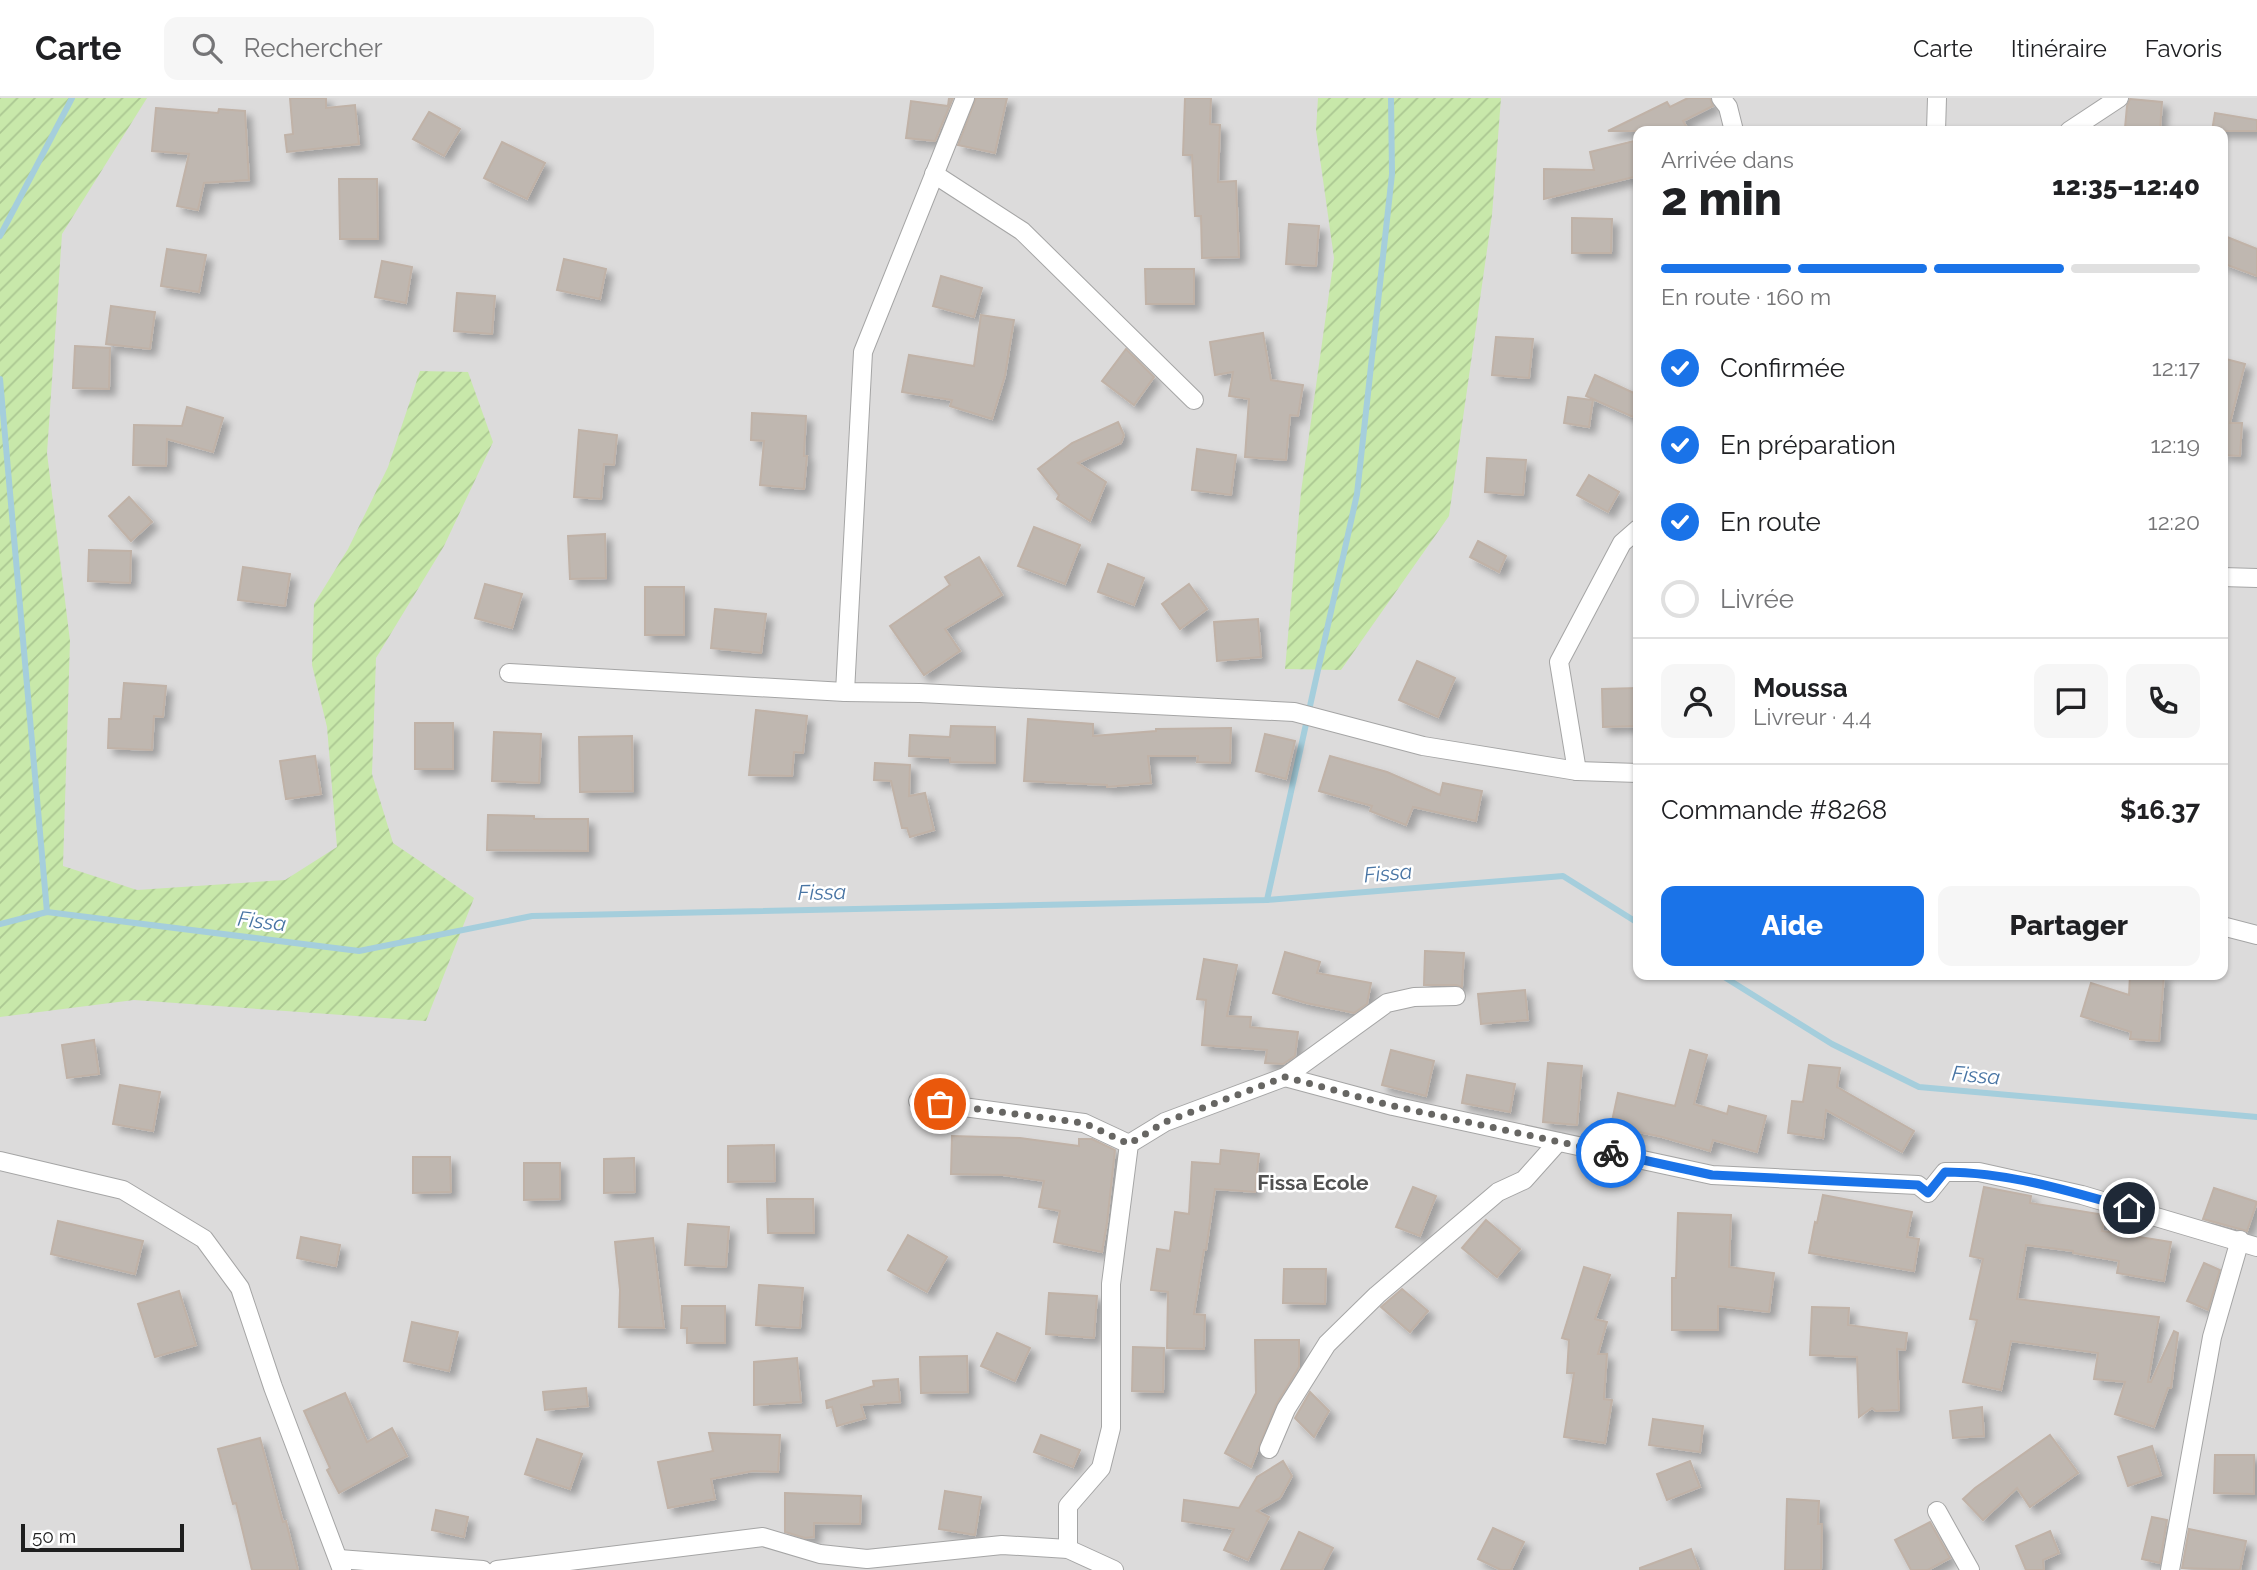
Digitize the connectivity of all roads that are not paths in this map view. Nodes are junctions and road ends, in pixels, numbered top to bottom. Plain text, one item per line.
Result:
1 (965, 98) edge
2 (1721, 98) edge
3 (1937, 98) edge
4 (2119, 98) edge
5 (1733, 126) edge
6 (1936, 126) edge
7 (2076, 126) edge
8 (934, 174) junction
9 (1194, 400) dead end
10 (1633, 533) edge
11 (2228, 577) edge
12 (2257, 578) edge
13 (509, 673) dead end
14 (845, 692) junction
15 (1577, 771) junction
16 (1633, 773) edge
17 (2228, 928) edge
18 (2257, 935) edge
19 (1456, 996) dead end
20 (1285, 1077) junction
21 (918, 1101) dead end
22 (1558, 1142) junction
23 (1129, 1144) junction
24 (0, 1161) edge
25 (2240, 1240) junction
26 (2257, 1247) edge
27 (1269, 1450) dead end
28 (1937, 1511) dead end
29 (1068, 1549) junction
30 (340, 1564) edge
31 (483, 1570) edge
32 (497, 1570) edge
33 (1114, 1570) edge
34 (1970, 1570) edge
35 (2170, 1570) edge

1 - 8 street
2 - 5 street
3 - 6 street
4 - 7 street
8 - 9 street
8 - 14 street
10 - 15 street
11 - 12 street
13 - 14 street
14 - 15 street
15 - 16 street
17 - 18 street
19 - 20 street
20 - 22 street
20 - 23 street
21 - 23 street
22 - 25 street
22 - 27 street
23 - 29 street
24 - 30 street
25 - 26 street
25 - 35 street
28 - 34 street
29 - 32 street
29 - 33 street
30 - 31 street

